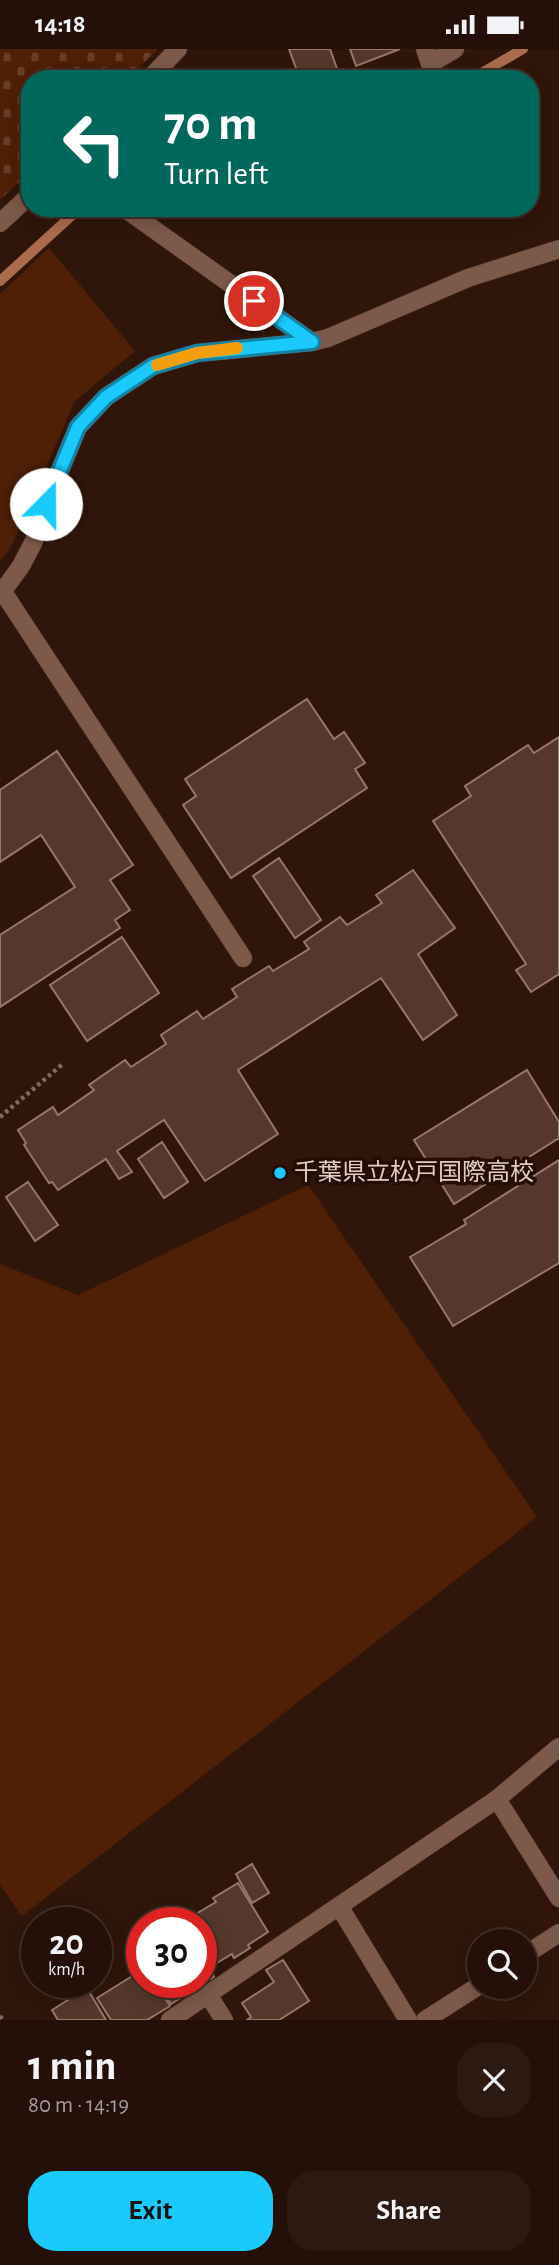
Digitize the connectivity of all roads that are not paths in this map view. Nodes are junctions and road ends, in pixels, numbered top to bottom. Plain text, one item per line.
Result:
1 (178, 49) edge
2 (425, 49) edge
3 (456, 49) edge
4 (158, 70) edge
5 (21, 203) edge
6 (137, 217) edge
7 (0, 223) edge
8 (559, 249) edge
9 (312, 342) junction
10 (1, 593) edge
11 (243, 958) dead end
12 (559, 1747) edge
13 (497, 1799) junction
14 (559, 1898) edge
15 (339, 1906) junction
16 (559, 1933) edge
17 (537, 1947) edge
18 (217, 1990) edge
19 (467, 1993) edge
20 (206, 1998) edge
21 (210, 1998) edge
22 (170, 2020) edge
23 (224, 2020) edge
24 (408, 2020) edge
25 (425, 2020) edge

1 - 4 street
2 - 3 street
5 - 7 street
6 - 9 street
8 - 9 street
9 - 10 street
10 - 11 street
12 - 13 street
13 - 14 street
13 - 15 street
15 - 18 street
15 - 24 street
16 - 17 street
19 - 25 street
20 - 22 street
21 - 23 street

